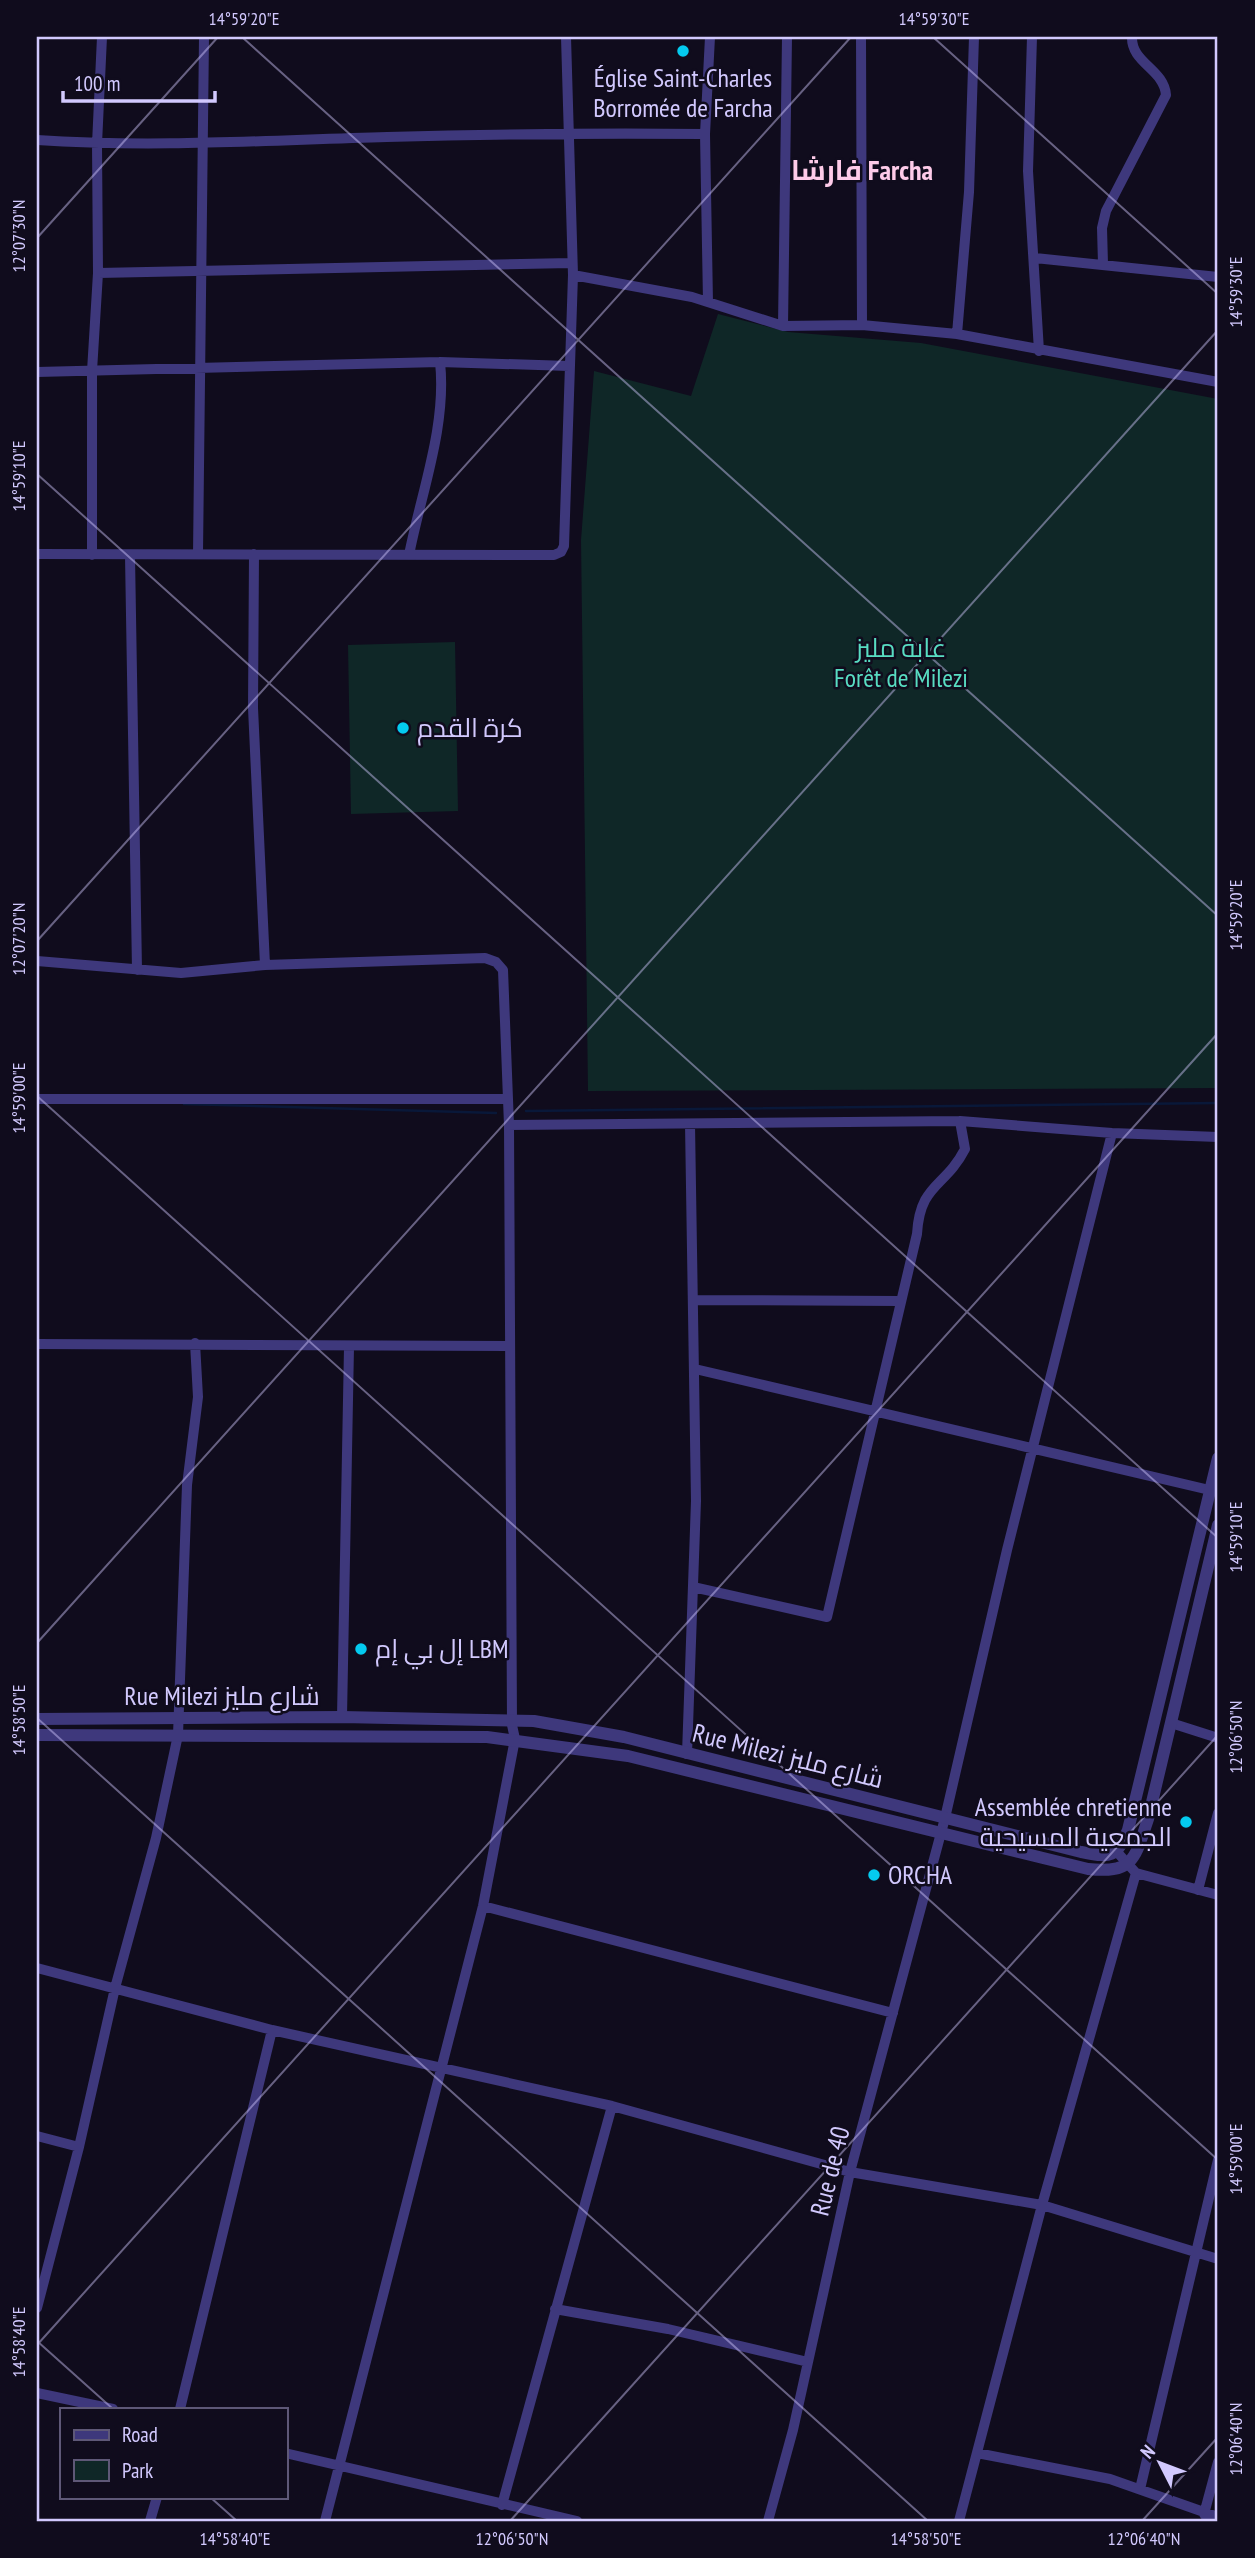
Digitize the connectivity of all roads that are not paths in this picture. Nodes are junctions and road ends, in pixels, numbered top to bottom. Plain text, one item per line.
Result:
1 (102, 37) edge
2 (204, 37) edge
3 (566, 37) edge
4 (710, 37) edge
5 (787, 37) edge
6 (861, 37) edge
7 (974, 37) edge
8 (1032, 37) edge
9 (1132, 37) edge
10 (567, 133) junction
11 (705, 134) junction
12 (37, 140) edge
13 (97, 144) junction
14 (201, 144) junction
15 (1035, 258) junction
16 (571, 263) junction
17 (1103, 264) junction
18 (201, 268) junction
19 (98, 273) junction
20 (573, 275) junction
21 (1218, 277) edge
22 (708, 302) junction
23 (862, 325) junction
24 (783, 326) junction
25 (957, 334) junction
26 (1039, 351) junction
27 (440, 362) junction
28 (569, 366) junction
29 (201, 370) junction
30 (92, 371) junction
31 (37, 372) edge
32 (1218, 382) edge
33 (37, 554) edge
34 (198, 554) junction
35 (254, 554) junction
36 (92, 555) junction
37 (409, 555) junction
38 (130, 556) junction
39 (37, 961) edge
40 (265, 965) junction
41 (137, 970) junction
42 (37, 1099) edge
43 (507, 1099) junction
44 (960, 1121) junction
45 (690, 1124) junction
46 (509, 1125) junction
47 (1112, 1133) junction
48 (1218, 1137) edge
49 (695, 1300) junction
50 (900, 1301) junction
51 (195, 1343) junction
52 (37, 1344) edge
53 (508, 1346) junction
54 (349, 1347) junction
55 (695, 1369) junction
56 (875, 1411) junction
57 (1033, 1451) junction
58 (1218, 1458) edge
59 (1214, 1492) edge
60 (1218, 1525) edge
61 (693, 1587) junction
62 (342, 1717) junction
63 (37, 1718) edge
64 (178, 1720) junction
65 (512, 1721) junction
66 (1171, 1723) junction
67 (37, 1735) edge
68 (178, 1735) junction
69 (1218, 1738) edge
70 (515, 1740) junction
71 (687, 1754) junction
72 (1218, 1813) edge
73 (945, 1818) junction
74 (941, 1832) junction
75 (1117, 1852) junction
76 (1132, 1869) junction
77 (1198, 1890) junction
78 (1218, 1895) edge
79 (483, 1906) junction
80 (37, 1968) edge
81 (115, 1988) junction
82 (893, 2013) junction
83 (272, 2030) junction
84 (444, 2068) junction
85 (612, 2106) junction
86 (37, 2136) edge
87 (79, 2147) junction
88 (1218, 2160) edge
89 (850, 2172) junction
90 (1042, 2205) junction
91 (1195, 2254) junction
92 (1218, 2259) edge
93 (37, 2308) edge
94 (555, 2309) junction
95 (808, 2362) junction
96 (37, 2393) edge
97 (108, 2408) edge
98 (180, 2408) edge
99 (977, 2453) junction
100 (287, 2454) edge
101 (1218, 2462) edge
102 (339, 2467) junction
103 (1140, 2489) junction
104 (157, 2498) edge
105 (502, 2505) junction
106 (1218, 2517) edge
107 (1207, 2518) edge
108 (150, 2521) edge
109 (325, 2521) edge
110 (577, 2521) edge
111 (768, 2521) edge
112 (959, 2521) edge

1 - 13 street
2 - 14 street
3 - 10 street
4 - 11 street
5 - 24 street
6 - 23 street
7 - 25 street
8 - 15 street
9 - 17 street
10 - 11 street
10 - 14 street
10 - 16 street
11 - 22 street
12 - 13 street
13 - 14 street
13 - 19 street
14 - 18 street
15 - 17 street
15 - 26 street
16 - 18 street
16 - 20 street
17 - 21 street
18 - 19 street
18 - 29 street
19 - 30 street
20 - 22 street
20 - 28 street
22 - 24 street
23 - 24 street
23 - 25 street
25 - 26 street
26 - 32 street
27 - 28 street
27 - 29 street
27 - 37 street
28 - 37 street
29 - 30 street
29 - 34 street
30 - 31 street
30 - 36 street
33 - 36 street
34 - 35 street
34 - 38 street
35 - 37 street
35 - 40 street
36 - 38 street
38 - 41 street
39 - 41 street
40 - 41 street
40 - 43 street
42 - 43 street
43 - 46 street
44 - 45 street
44 - 47 street
44 - 50 street
45 - 46 street
45 - 49 street
46 - 53 street
47 - 48 street
47 - 57 street, Rue de 40
49 - 50 street
49 - 55 street
50 - 56 street
51 - 52 street
51 - 54 street
51 - 64 street
53 - 54 street
53 - 65 street
54 - 62 street
55 - 56 street
55 - 61 street
56 - 57 street
56 - 61 street
57 - 59 street
57 - 73 street, Rue de 40
58 - 59 street
59 - 75 street
60 - 66 street
61 - 71 street
62 - 64 street, Rue Milezi شارع مليز
62 - 65 street, Rue Milezi شارع مليز
63 - 64 street, Rue Milezi شارع مليز
64 - 68 street
65 - 70 street
65 - 71 street, Rue Milezi شارع مليز
66 - 69 street
66 - 76 street
67 - 68 street, Rue Milezi شارع مليز
68 - 70 street, Rue Milezi شارع مليز
68 - 81 street
70 - 74 street, Rue Milezi شارع مليز
70 - 79 street
71 - 73 street, Rue Milezi شارع مليز
72 - 77 street
73 - 74 street, Rue de 40
73 - 75 street, Rue Milezi شارع مليز
74 - 76 street, Rue Milezi شارع مليز
74 - 82 street, Rue de 40
75 - 76 street
76 - 77 street
76 - 90 street
77 - 78 street
79 - 82 street
79 - 84 street
80 - 81 street
81 - 83 street
81 - 87 street
82 - 89 street, Rue de 40
83 - 84 street
83 - 98 street
84 - 85 street
84 - 102 street
85 - 89 street
85 - 94 street
86 - 87 street
87 - 93 street
88 - 91 street
89 - 90 street
89 - 95 street, Rue de 40
90 - 91 street
90 - 99 street
91 - 92 street
91 - 103 street
94 - 95 street
94 - 105 street
95 - 111 street, Rue de 40
96 - 97 street
99 - 103 street
99 - 112 street
100 - 102 street
101 - 107 street
102 - 105 street
102 - 109 street
103 - 107 street
104 - 108 street
105 - 110 street
106 - 107 street

